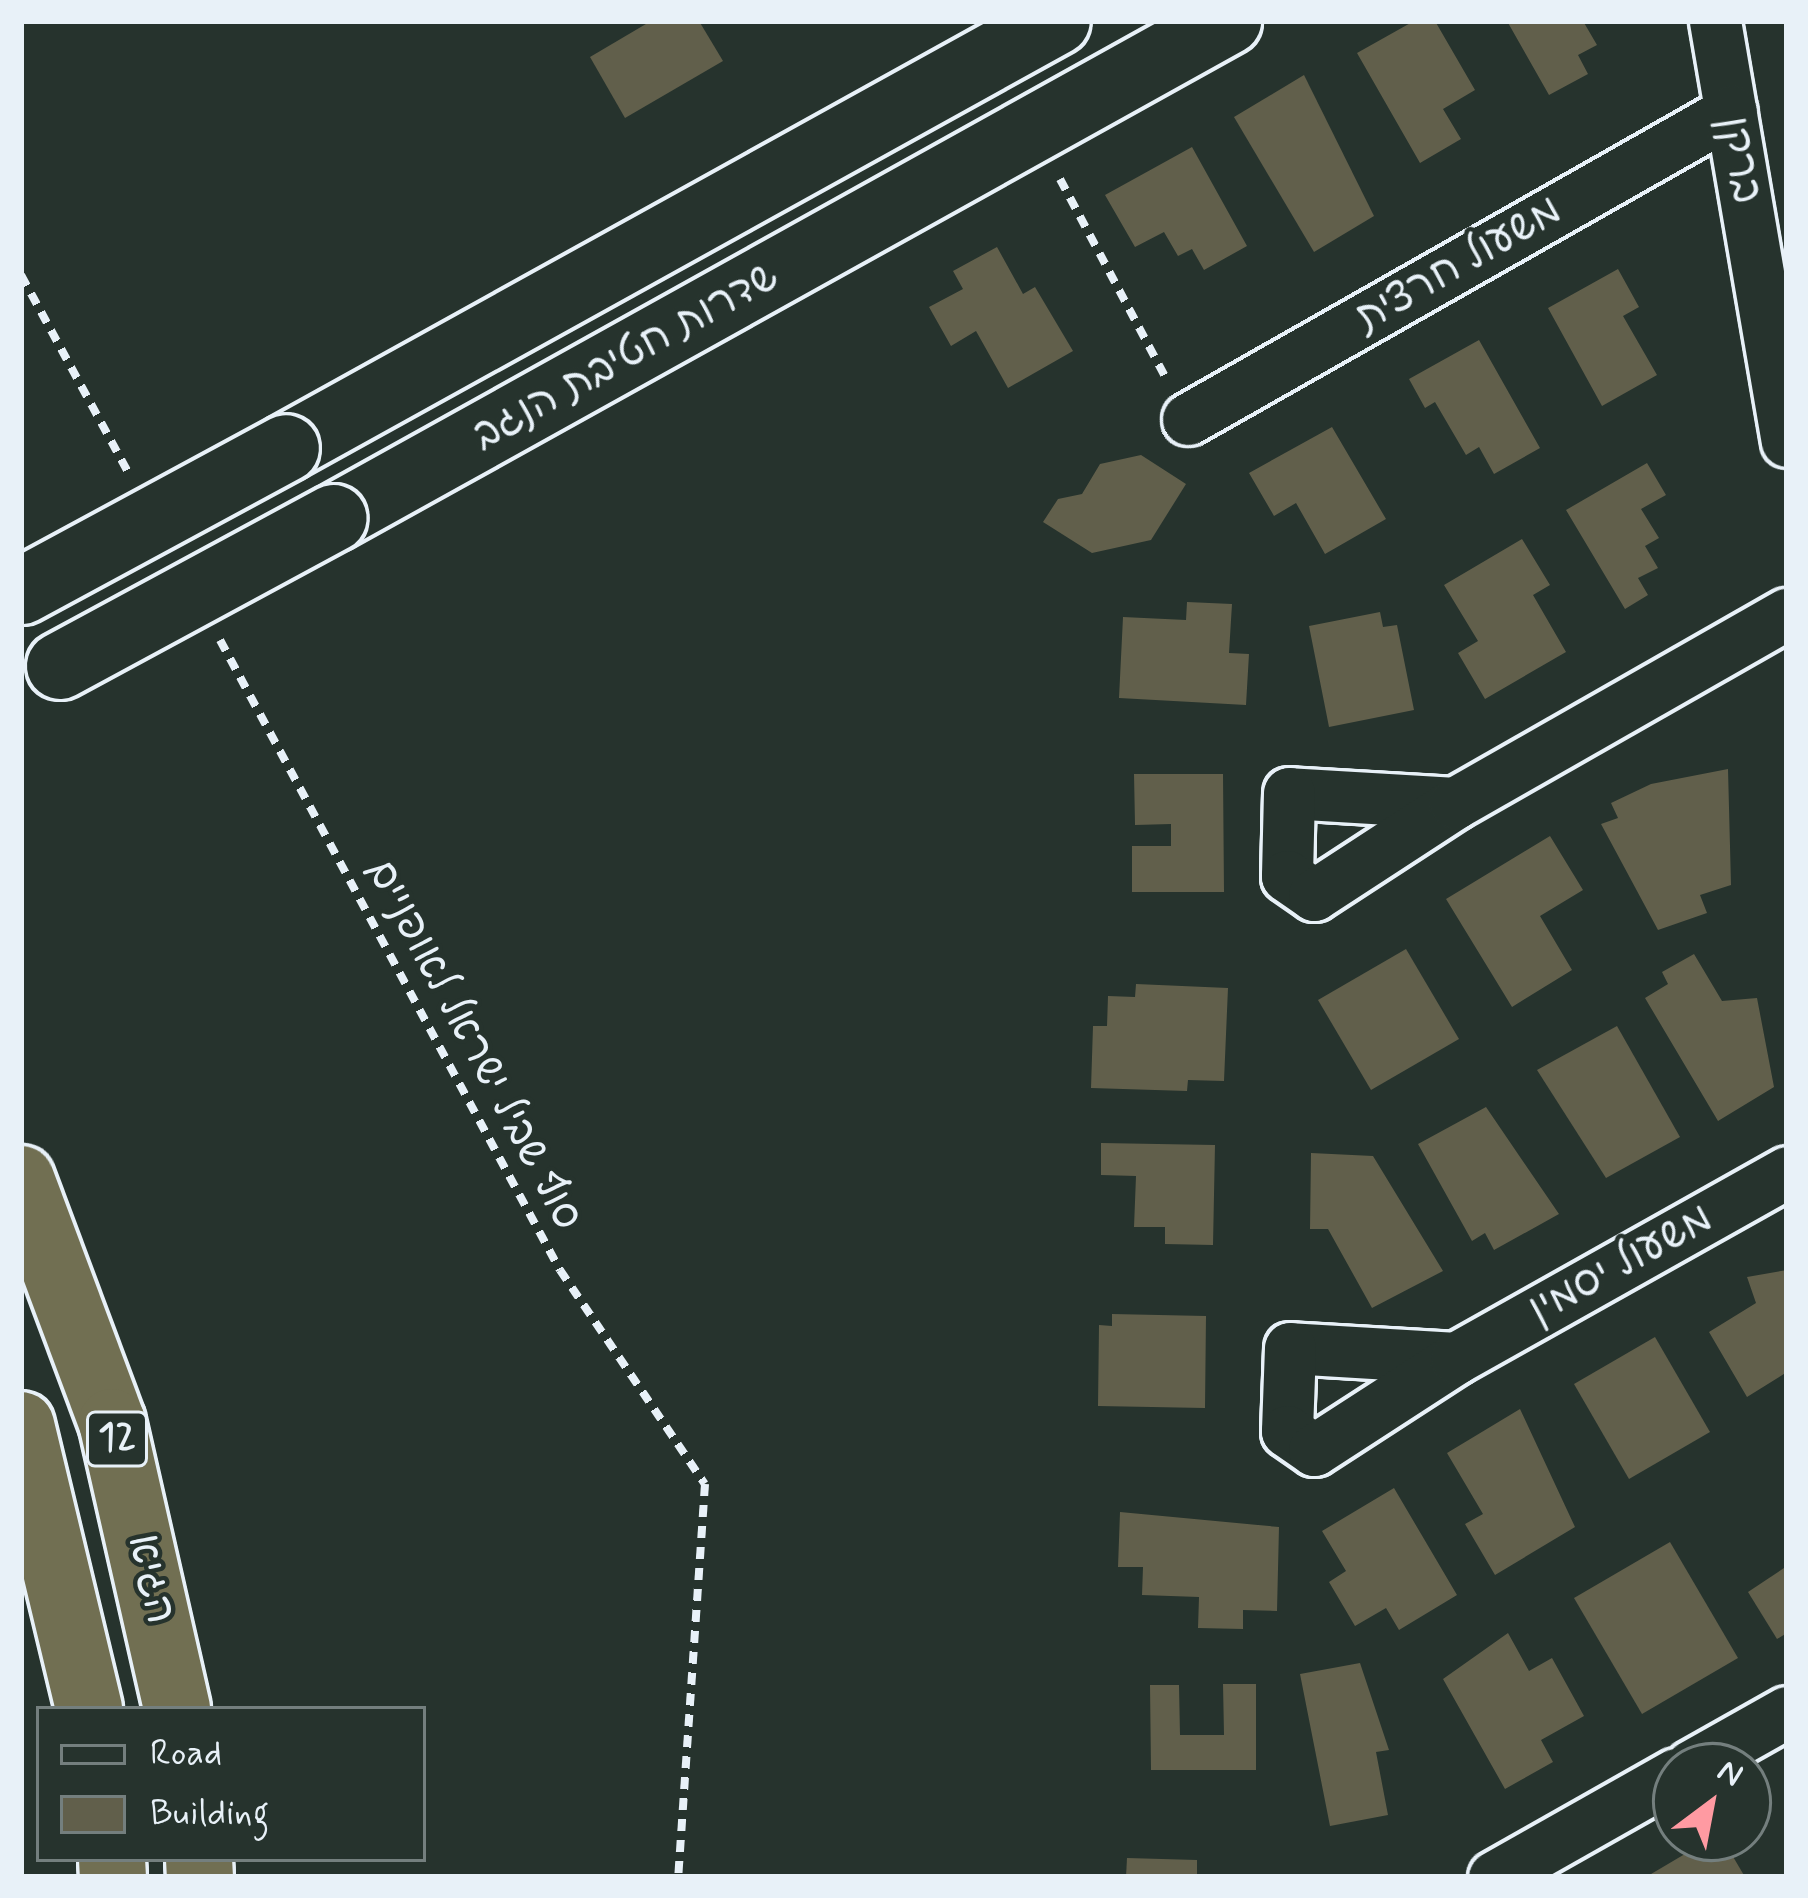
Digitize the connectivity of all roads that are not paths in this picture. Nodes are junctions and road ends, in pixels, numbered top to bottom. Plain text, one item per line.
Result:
1 (1057, 21) edge
2 (1228, 21) edge
3 (1715, 21) edge
4 (1731, 110) junction
5 (1768, 212) edge
6 (1188, 419) road end
7 (1787, 441) edge
8 (21, 591) edge
9 (1787, 614) edge
10 (41, 676) edge
11 (1455, 803) dead end
12 (1787, 1172) edge
13 (21, 1179) edge
14 (1456, 1358) dead end
15 (21, 1425) edge
16 (88, 1706) edge
17 (176, 1706) edge
18 (1787, 1712) edge
19 (1733, 1742) edge
20 (1652, 1788) edge
21 (1494, 1877) edge

1 - 8 main road, שדרות חטיבת הנגב, bridge
2 - 10 main road, שדרות חטיבת הנגב, bridge
3 - 4 street, ברקן
4 - 5 street, ברקן
4 - 6 street, משעול חרצית
5 - 7 street, ברקן
9 - 11 street
12 - 14 street, משעול יסמין
13 - 17 highway, הגיא / 12
15 - 16 highway, הגיא / 12
18 - 19 street
20 - 21 street

